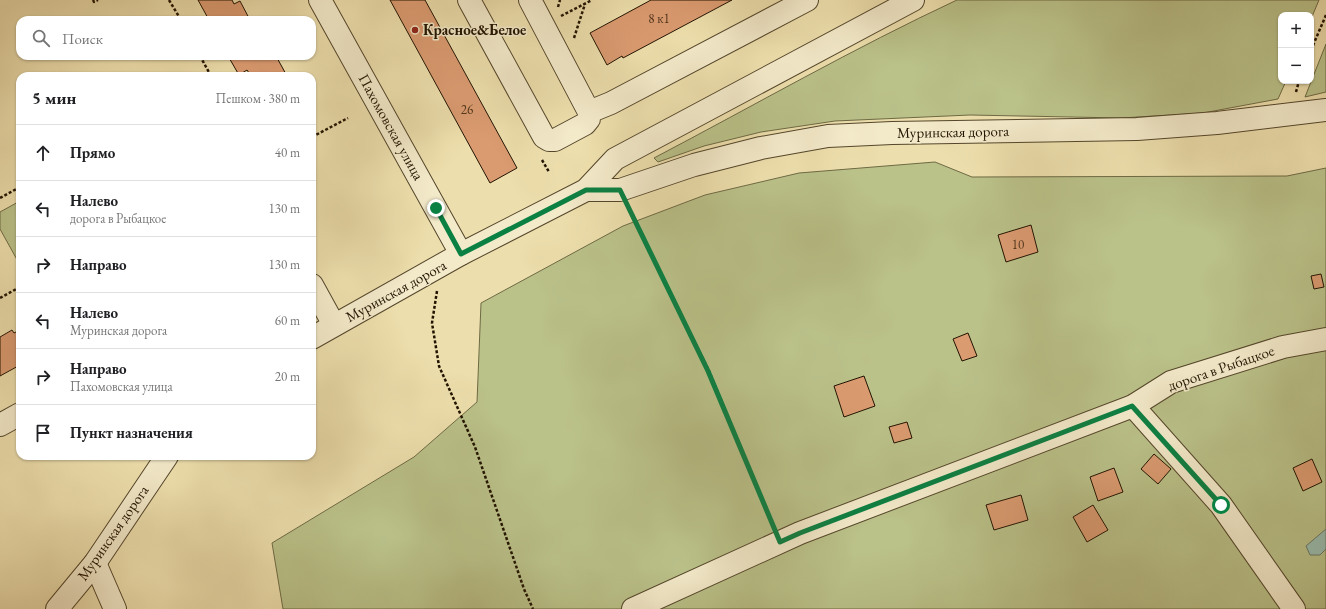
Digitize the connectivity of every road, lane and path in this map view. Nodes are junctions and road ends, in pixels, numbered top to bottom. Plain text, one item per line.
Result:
1 (93, 0) edge
2 (98, 0) edge
3 (170, 0) edge
4 (320, 0) edge
5 (469, 0) edge
6 (530, 0) edge
7 (592, 0) edge
8 (807, 0) edge
9 (913, 0) edge
10 (585, 4) junction
11 (1326, 15) edge
12 (178, 16) edge
13 (560, 17) dead end
14 (572, 45) dead end
15 (1312, 48) edge
16 (202, 60) edge
17 (210, 72) edge
18 (1326, 110) edge
19 (589, 112) junction
20 (348, 118) dead end
21 (316, 135) edge
22 (16, 189) edge
23 (586, 190) junction
24 (620, 190) junction
25 (0, 198) edge
26 (461, 254) junction
27 (16, 289) edge
28 (438, 290) dead end
29 (316, 292) edge
30 (0, 298) edge
31 (334, 325) junction
32 (316, 336) edge
33 (1326, 339) edge
34 (1132, 406) junction
35 (16, 416) edge
36 (0, 425) edge
37 (164, 460) edge
38 (780, 542) junction
39 (95, 563) junction
40 (57, 609) edge
41 (115, 609) edge
42 (533, 609) edge
43 (633, 609) edge
44 (1294, 609) edge

1 - 2 path
3 - 12 path
4 - 26 street, Пахомовская улица
5 - 19 street
6 - 19 street
7 - 10 path
8 - 19 street
9 - 23 street, Муринская дорога
10 - 13 path
10 - 14 path
11 - 15 path
16 - 17 path
18 - 24 street, Муринская дорога
20 - 21 path
22 - 25 path
23 - 24 street, Муринская дорога
23 - 26 street, Муринская дорога
24 - 38 path
26 - 31 street, Муринская дорога
27 - 30 path
28 - 42 path
29 - 31 street
31 - 32 street, Муринская дорога
33 - 34 street, дорога в Рыбацкое
34 - 38 street, дорога в Рыбацкое
34 - 44 street
35 - 36 street
37 - 39 street, Муринская дорога
38 - 43 street, дорога в Рыбацкое
39 - 40 street, Муринская дорога
39 - 41 street

